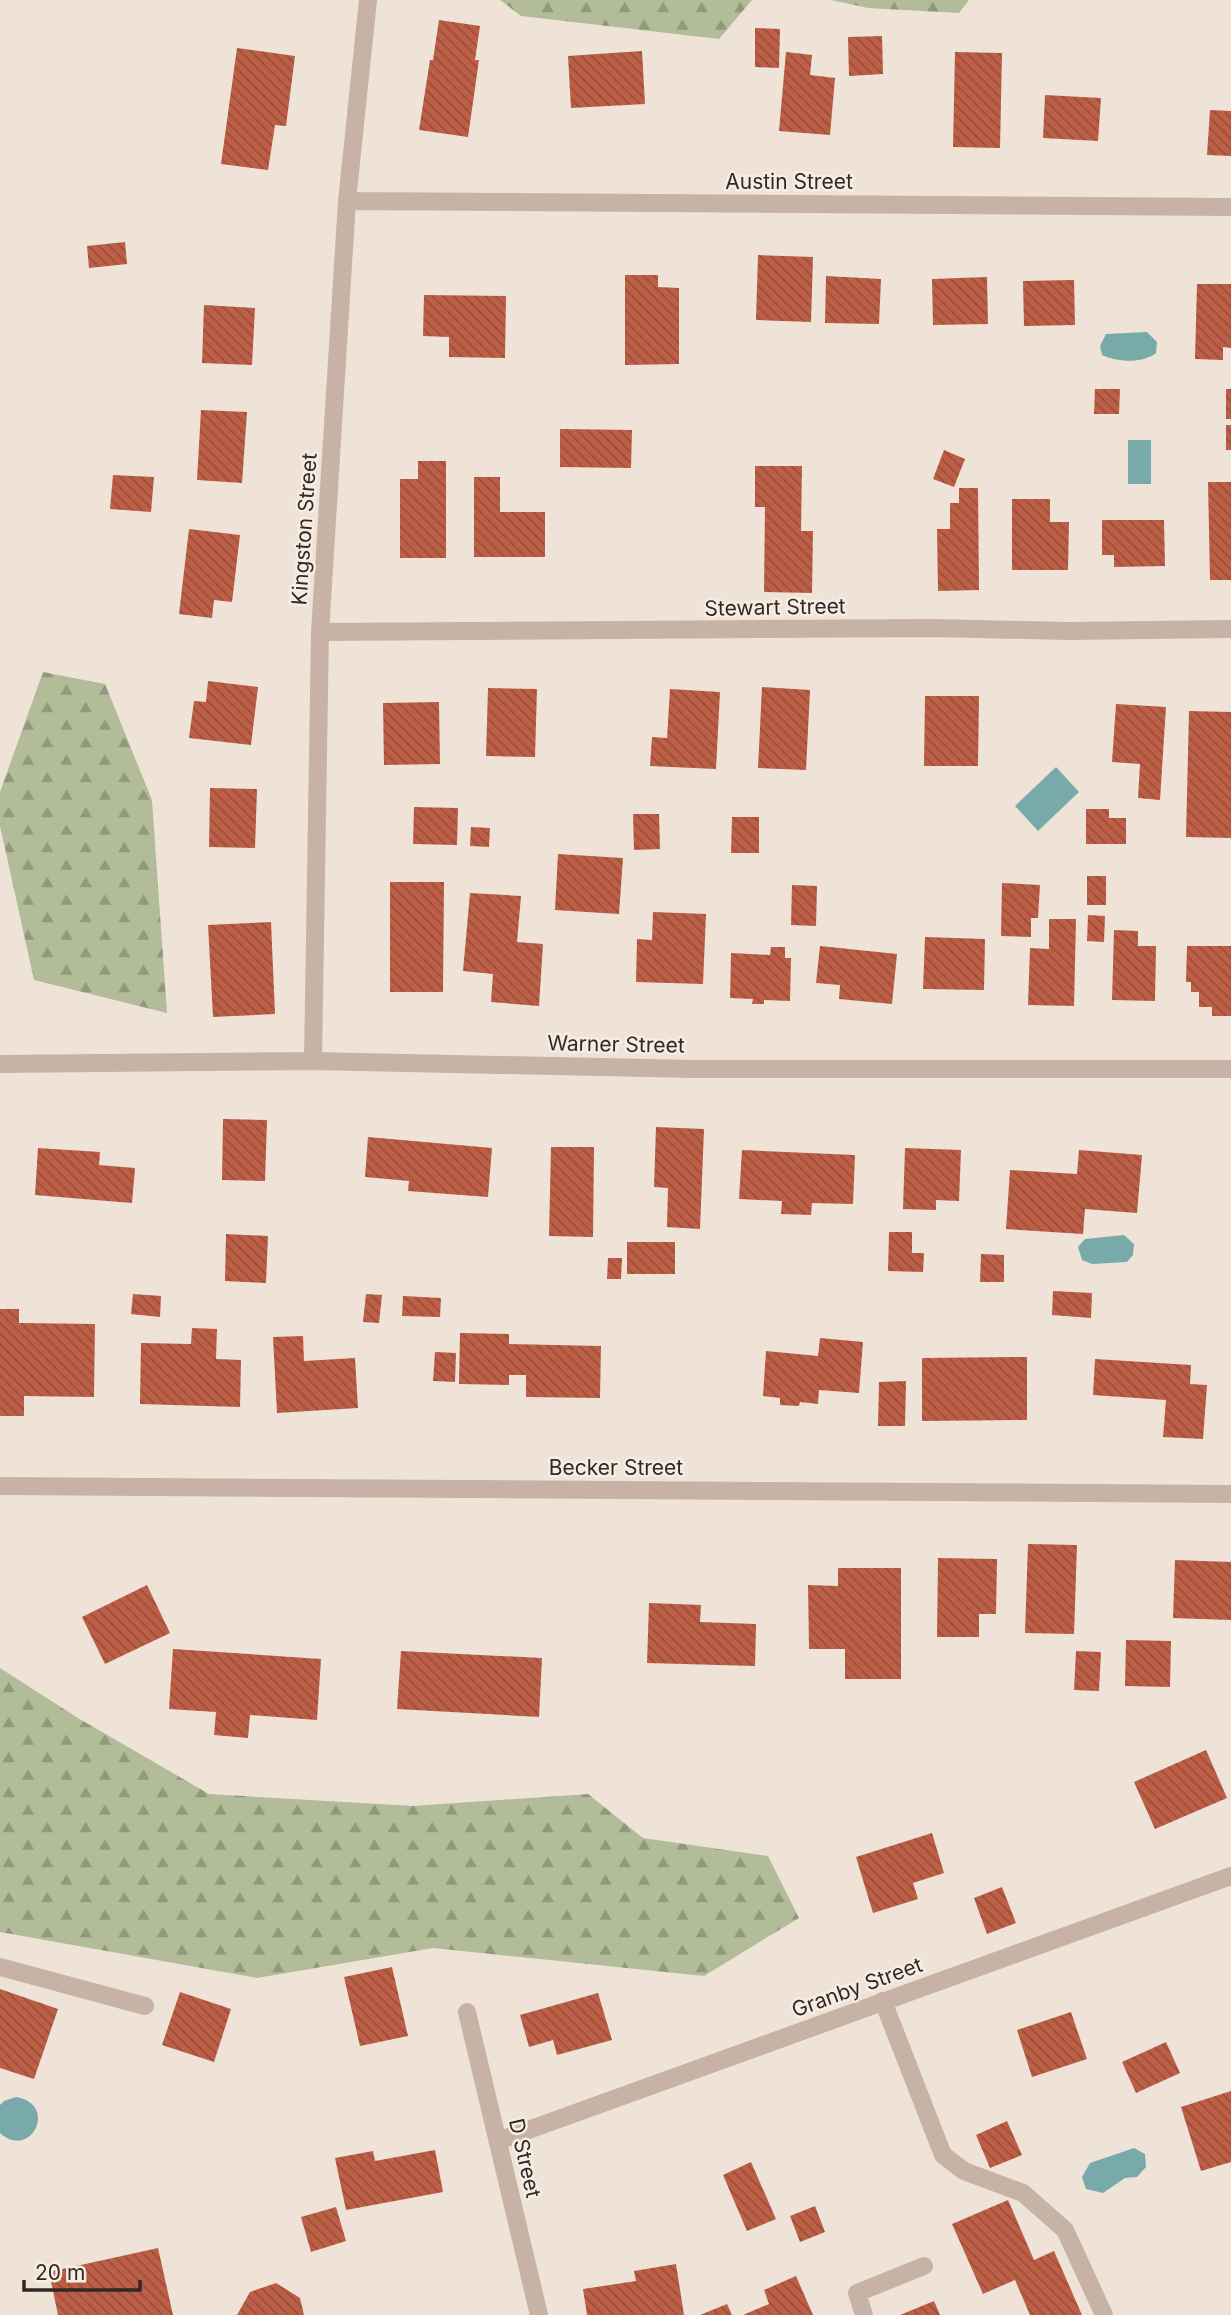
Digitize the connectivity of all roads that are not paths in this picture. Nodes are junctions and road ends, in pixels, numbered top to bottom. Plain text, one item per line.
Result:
1 (368, 0) edge
2 (347, 201) junction
3 (1231, 207) edge
4 (1231, 629) edge
5 (320, 632) junction
6 (313, 1061) junction
7 (0, 1064) edge
8 (1231, 1069) edge
9 (0, 1486) edge
10 (1231, 1494) edge
11 (1231, 1876) edge
12 (0, 1967) edge
13 (883, 2001) junction
14 (145, 2006) dead end
15 (467, 2011) dead end
16 (498, 2141) junction
17 (924, 2266) dead end
18 (539, 2315) edge
19 (864, 2315) edge
20 (1104, 2315) edge

1 - 2 street, Kingston Street
2 - 3 street, Austin Street
2 - 5 street, Kingston Street
4 - 5 street, Stewart Street
5 - 6 street, Kingston Street
6 - 7 street, Warner Street
6 - 8 street, Warner Street
9 - 10 street, Becker Street
11 - 13 street, Granby Street
12 - 14 street
13 - 16 street, Granby Street
13 - 20 street
15 - 16 street, D Street
16 - 18 street, D Street
17 - 19 street

